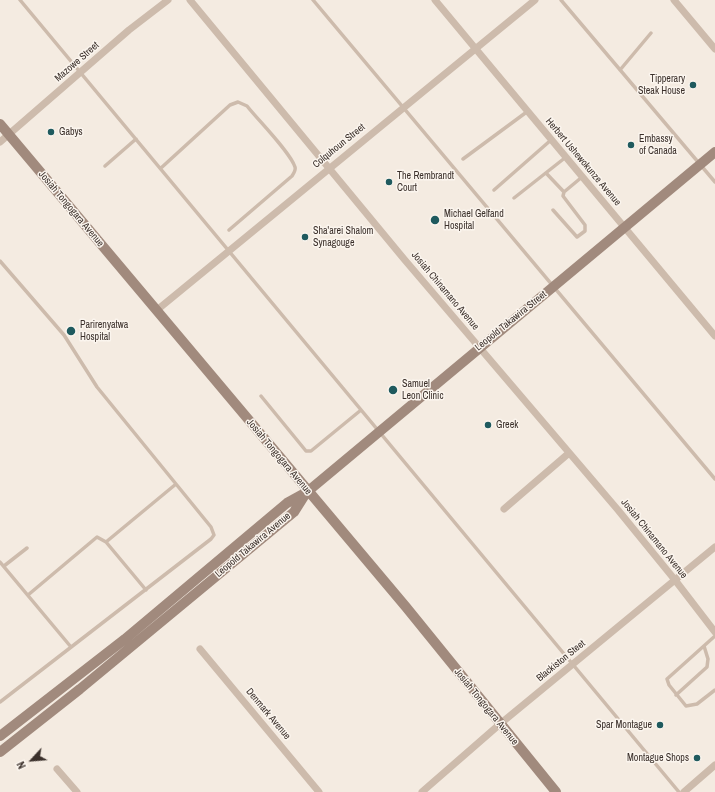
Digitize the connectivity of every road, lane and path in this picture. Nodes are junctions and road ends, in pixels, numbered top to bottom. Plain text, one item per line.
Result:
1 (20, 0) edge
2 (168, 0) edge
3 (190, 0) edge
4 (312, 0) edge
5 (435, 0) edge
6 (535, 0) edge
7 (561, 0) edge
8 (674, 0) edge
9 (651, 33) dead end
10 (475, 48) junction
11 (715, 50) edge
12 (620, 70) junction
13 (80, 72) junction
14 (403, 107) junction
15 (528, 111) junction
16 (0, 124) edge
17 (9, 135) junction
18 (136, 139) junction
19 (551, 140) junction
20 (0, 142) edge
21 (715, 152) edge
22 (566, 157) junction
23 (463, 159) dead end
24 (700, 164) junction
25 (105, 166) dead end
26 (330, 167) junction
27 (161, 168) junction
28 (546, 173) junction
29 (582, 177) junction
30 (715, 182) edge
31 (494, 190) dead end
32 (564, 192) junction
33 (514, 198) dead end
34 (553, 210) dead end
35 (625, 228) junction
36 (228, 230) dead end
37 (228, 250) junction
38 (0, 261) edge
39 (553, 286) junction
40 (157, 310) junction
41 (715, 336) edge
42 (479, 347) junction
43 (260, 396) dead end
44 (362, 410) junction
45 (378, 431) junction
46 (569, 452) junction
47 (715, 479) edge
48 (176, 484) junction
49 (307, 492) junction
50 (504, 509) dead end
51 (106, 542) junction
52 (715, 547) edge
53 (28, 548) dead end
54 (0, 562) edge
55 (4, 566) junction
56 (676, 580) junction
57 (146, 590) junction
58 (28, 595) junction
59 (715, 632) edge
60 (715, 636) edge
61 (704, 646) junction
62 (71, 647) junction
63 (200, 649) dead end
64 (574, 664) junction
65 (715, 690) edge
66 (676, 695) junction
67 (0, 702) edge
68 (500, 724) junction
69 (0, 736) edge
70 (0, 752) edge
71 (715, 765) edge
72 (57, 769) dead end
73 (77, 792) edge
74 (319, 792) edge
75 (422, 792) edge
76 (556, 792) edge
77 (679, 792) edge
78 (684, 792) edge

1 - 13 lane
2 - 13 street, Mazowe Street
3 - 26 street, Josiah Chinamano Avenue
4 - 14 lane
5 - 10 street, Herbert Ushewokunze Avenue
6 - 10 street, Colquhoun Street
7 - 12 lane
8 - 11 street
9 - 12 lane
10 - 14 street, Colquhoun Street
10 - 15 street, Herbert Ushewokunze Avenue
12 - 24 lane
13 - 17 street, Mazowe Street
13 - 18 lane
14 - 26 street, Colquhoun Street
14 - 39 lane
15 - 19 street, Herbert Ushewokunze Avenue
15 - 23 lane
16 - 17 main road, Josiah Tongogara Avenue
17 - 20 street, Mazowe Street
17 - 40 main road, Josiah Tongogara Avenue
18 - 25 lane
18 - 27 lane
19 - 22 street, Herbert Ushewokunze Avenue
19 - 31 lane
21 - 24 main road, Leopold Takawira Street
22 - 28 lane
22 - 29 street, Herbert Ushewokunze Avenue
24 - 30 lane
24 - 35 main road, Leopold Takawira Street
26 - 37 street, Colquhoun Street
26 - 42 street, Josiah Chinamano Avenue
27 - 36 lane
27 - 37 lane
28 - 32 lane
28 - 33 lane
29 - 32 lane
29 - 35 street, Herbert Ushewokunze Avenue
32 - 34 lane
35 - 39 main road, Leopold Takawira Street
35 - 41 street, Herbert Ushewokunze Avenue
37 - 40 street, Colquhoun Street
37 - 44 lane
38 - 48 lane
39 - 42 main road, Leopold Takawira Street
39 - 47 lane
40 - 49 main road, Josiah Tongogara Avenue
42 - 45 main road, Leopold Takawira Street
42 - 46 street, Josiah Chinamano Avenue
43 - 44 lane
44 - 45 lane
45 - 49 main road, Leopold Takawira Street
45 - 64 lane
46 - 50 street
46 - 56 street, Josiah Chinamano Avenue
48 - 51 lane
48 - 57 lane
49 - 68 main road, Josiah Tongogara Avenue
49 - 69 main road, Leopold Takawira Avenue
49 - 70 main road, Leopold Takawira Avenue
51 - 57 lane
51 - 58 lane
52 - 56 street, Blackiston Steet
53 - 55 lane
54 - 55 lane
55 - 58 lane
56 - 59 street, Josiah Chinamano Avenue
56 - 64 street, Blackiston Steet
57 - 62 lane
58 - 62 lane
60 - 61 lane
61 - 66 lane
61 - 66 lane
62 - 67 lane
63 - 74 street, Denmark Avenue
64 - 68 street, Blackiston Steet
64 - 77 lane
65 - 66 lane
68 - 75 street, Blackiston Steet
68 - 76 main road, Josiah Tongogara Avenue
71 - 78 street
72 - 73 street

